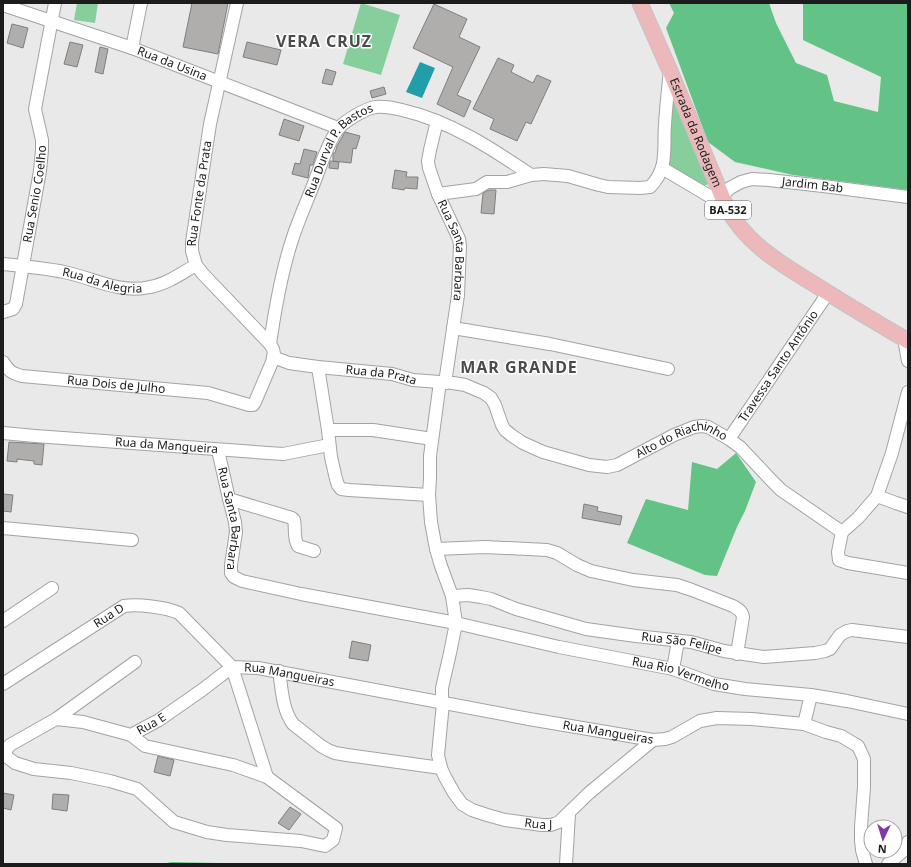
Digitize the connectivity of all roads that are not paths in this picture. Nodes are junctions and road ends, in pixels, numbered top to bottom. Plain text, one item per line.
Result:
1 (55, 3) edge
2 (142, 3) edge
3 (237, 3) edge
4 (640, 3) edge
5 (3, 5) edge
6 (51, 21) junction
7 (132, 48) junction
8 (670, 71) junction
9 (219, 82) junction
10 (437, 121) junction
11 (338, 128) junction
12 (662, 168) junction
13 (531, 175) junction
14 (438, 194) junction
15 (908, 197) edge
16 (724, 201) junction
17 (3, 264) edge
18 (196, 265) junction
19 (24, 266) junction
20 (828, 293) junction
21 (3, 312) edge
22 (453, 328) junction
23 (906, 340) edge
24 (270, 344) junction
25 (273, 357) junction
26 (908, 361) edge
27 (3, 362) edge
28 (318, 367) junction
29 (668, 368) dead end
30 (443, 382) junction
31 (908, 392) edge
32 (328, 430) junction
33 (3, 432) edge
34 (432, 439) junction
35 (729, 439) junction
36 (329, 445) junction
37 (218, 450) junction
38 (429, 496) junction
39 (877, 496) junction
40 (229, 499) junction
41 (908, 506) edge
42 (3, 528) edge
43 (842, 532) junction
44 (132, 540) dead end
45 (436, 548) junction
46 (314, 551) dead end
47 (908, 573) edge
48 (242, 581) joint
49 (52, 588) dead end
50 (452, 596) junction
51 (3, 621) edge
52 (456, 623) junction
53 (908, 637) edge
54 (678, 641) junction
55 (737, 654) junction
56 (135, 662) dead end
57 (232, 667) junction
58 (673, 669) junction
59 (279, 672) junction
60 (3, 684) edge
61 (811, 695) junction
62 (444, 703) junction
63 (908, 714) edge
64 (56, 719) junction
65 (804, 724) junction
66 (131, 735) junction
67 (653, 740) junction
68 (3, 754) edge
69 (441, 768) junction
70 (267, 777) junction
71 (569, 814) junction
72 (908, 842) edge
73 (566, 864) edge
74 (866, 864) edge
75 (888, 864) edge

1 - 6 street, Rua Senio Coelho
2 - 7 street
3 - 9 street, Rua Fonte da Prata
4 - 8 main road, Estrada da Rodagem / BA-532
5 - 6 street, Rua da Usina
6 - 7 street, Rua da Usina
6 - 19 street, Rua Senio Coelho
7 - 9 street, Rua da Usina
8 - 12 street
8 - 16 main road, Estrada da Rodagem / BA-532
9 - 11 street, Rua da Usina
9 - 18 street, Rua Fonte da Prata
10 - 11 street, Rua Durval P. Bastos
10 - 13 street, Rua Durval P. Bastos
10 - 14 street, Rua Santa Barbara
11 - 24 street, Rua Durval P. Bastos
12 - 13 street
12 - 16 street
13 - 14 street
14 - 22 street, Rua Santa Barbara
15 - 16 street, Jardim Bab
16 - 20 main road, Estrada da Rodagem / BA-532
17 - 19 street, Rua da Alegria
18 - 19 street, Rua da Alegria
18 - 24 street, Rua Fonte da Prata
19 - 21 street, Rua Senio Coelho
20 - 23 main road, Estrada da Rodagem / BA-532
20 - 35 street, Travessa Santo Antônio
22 - 29 street
22 - 30 street, Rua Santa Barbara
23 - 26 street
24 - 25 street
25 - 27 street, Rua Dois de Julho
25 - 28 street
28 - 30 street, Rua da Prata
28 - 32 street
30 - 34 street, Rua Santa Barbara
30 - 35 street, Alto do Riachinho
31 - 39 street
32 - 34 street
32 - 36 street
33 - 37 street, Rua da Mangueira
34 - 38 street, Rua Santa Barbara
35 - 43 street, Alto do Riachinho
36 - 37 street, Rua da Mangueira
36 - 38 street
37 - 40 street, Rua Santa Barbara
38 - 45 street, Rua Santa Barbara
39 - 41 street
39 - 43 street
40 - 46 street
40 - 48 street, Rua Santa Barbara
42 - 44 street
43 - 47 street
45 - 50 street, Rua Santa Barbara
45 - 55 street
48 - 52 street, Rua Rio Vermelho
49 - 51 street
50 - 52 street, Rua Santa Barbara
50 - 54 street, Rua São Felipe
52 - 58 street, Rua Rio Vermelho
52 - 62 street, Rua J
53 - 55 street, Rua São Felipe
54 - 55 street, Rua São Felipe
54 - 58 street
56 - 64 street
57 - 59 street, Rua Mangueiras
57 - 60 street, Rua D
57 - 66 street, Rua E
57 - 70 street
58 - 61 street, Rua Rio Vermelho
59 - 62 street, Rua Mangueiras
59 - 69 street
61 - 63 street, Rua Rio Vermelho
61 - 65 street
62 - 67 street, Rua Mangueiras
62 - 69 street, Rua J
64 - 66 street, Rua E
64 - 68 street
65 - 67 street, Rua Mangueiras
65 - 74 street, Rua Mangueiras
66 - 70 street
67 - 71 street, Rua J
68 - 70 street
69 - 71 street, Rua J
71 - 73 street
72 - 75 street

